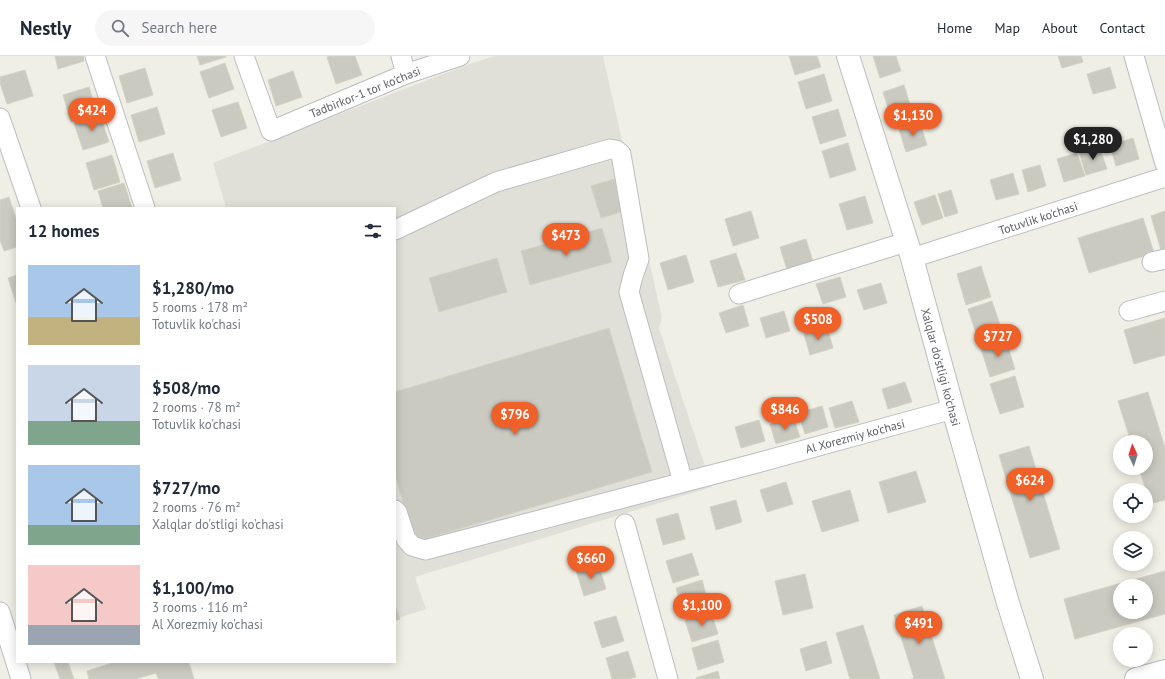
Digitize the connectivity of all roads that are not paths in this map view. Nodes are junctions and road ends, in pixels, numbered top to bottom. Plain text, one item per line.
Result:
1 (95, 56) edge
2 (244, 56) edge
3 (401, 56) edge
4 (460, 56) edge
5 (848, 56) edge
6 (1134, 56) edge
7 (406, 74) junction
8 (0, 118) edge
9 (1165, 164) edge
10 (1165, 177) edge
11 (31, 207) edge
12 (145, 207) edge
13 (396, 230) edge
14 (909, 250) junction
15 (739, 294) dead end
16 (1165, 301) edge
17 (1129, 311) dead end
18 (953, 409) junction
19 (683, 482) junction
20 (396, 511) edge
21 (625, 524) dead end
22 (0, 612) edge
23 (1165, 671) edge
24 (21, 679) edge
25 (668, 679) edge
26 (1032, 679) edge
27 (1136, 679) edge

1 - 12 street
2 - 7 street, Tadbirkor-1 tor ko'chasi
3 - 7 street
4 - 7 street, Tadbirkor-1 tor ko'chasi
5 - 14 street, Xalqlar do'stligi ko'chasi
6 - 9 street
8 - 11 street
10 - 14 street, Totuvlik ko'chasi
13 - 19 street
14 - 15 street, Totuvlik ko'chasi
14 - 18 street, Xalqlar do'stligi ko'chasi
16 - 17 street
18 - 19 street, Al Xorezmiy ko'chasi
18 - 26 street, Xalqlar do'stligi ko'chasi
19 - 20 street, Al Xorezmiy ko'chasi
21 - 25 street
22 - 24 street
23 - 27 street

